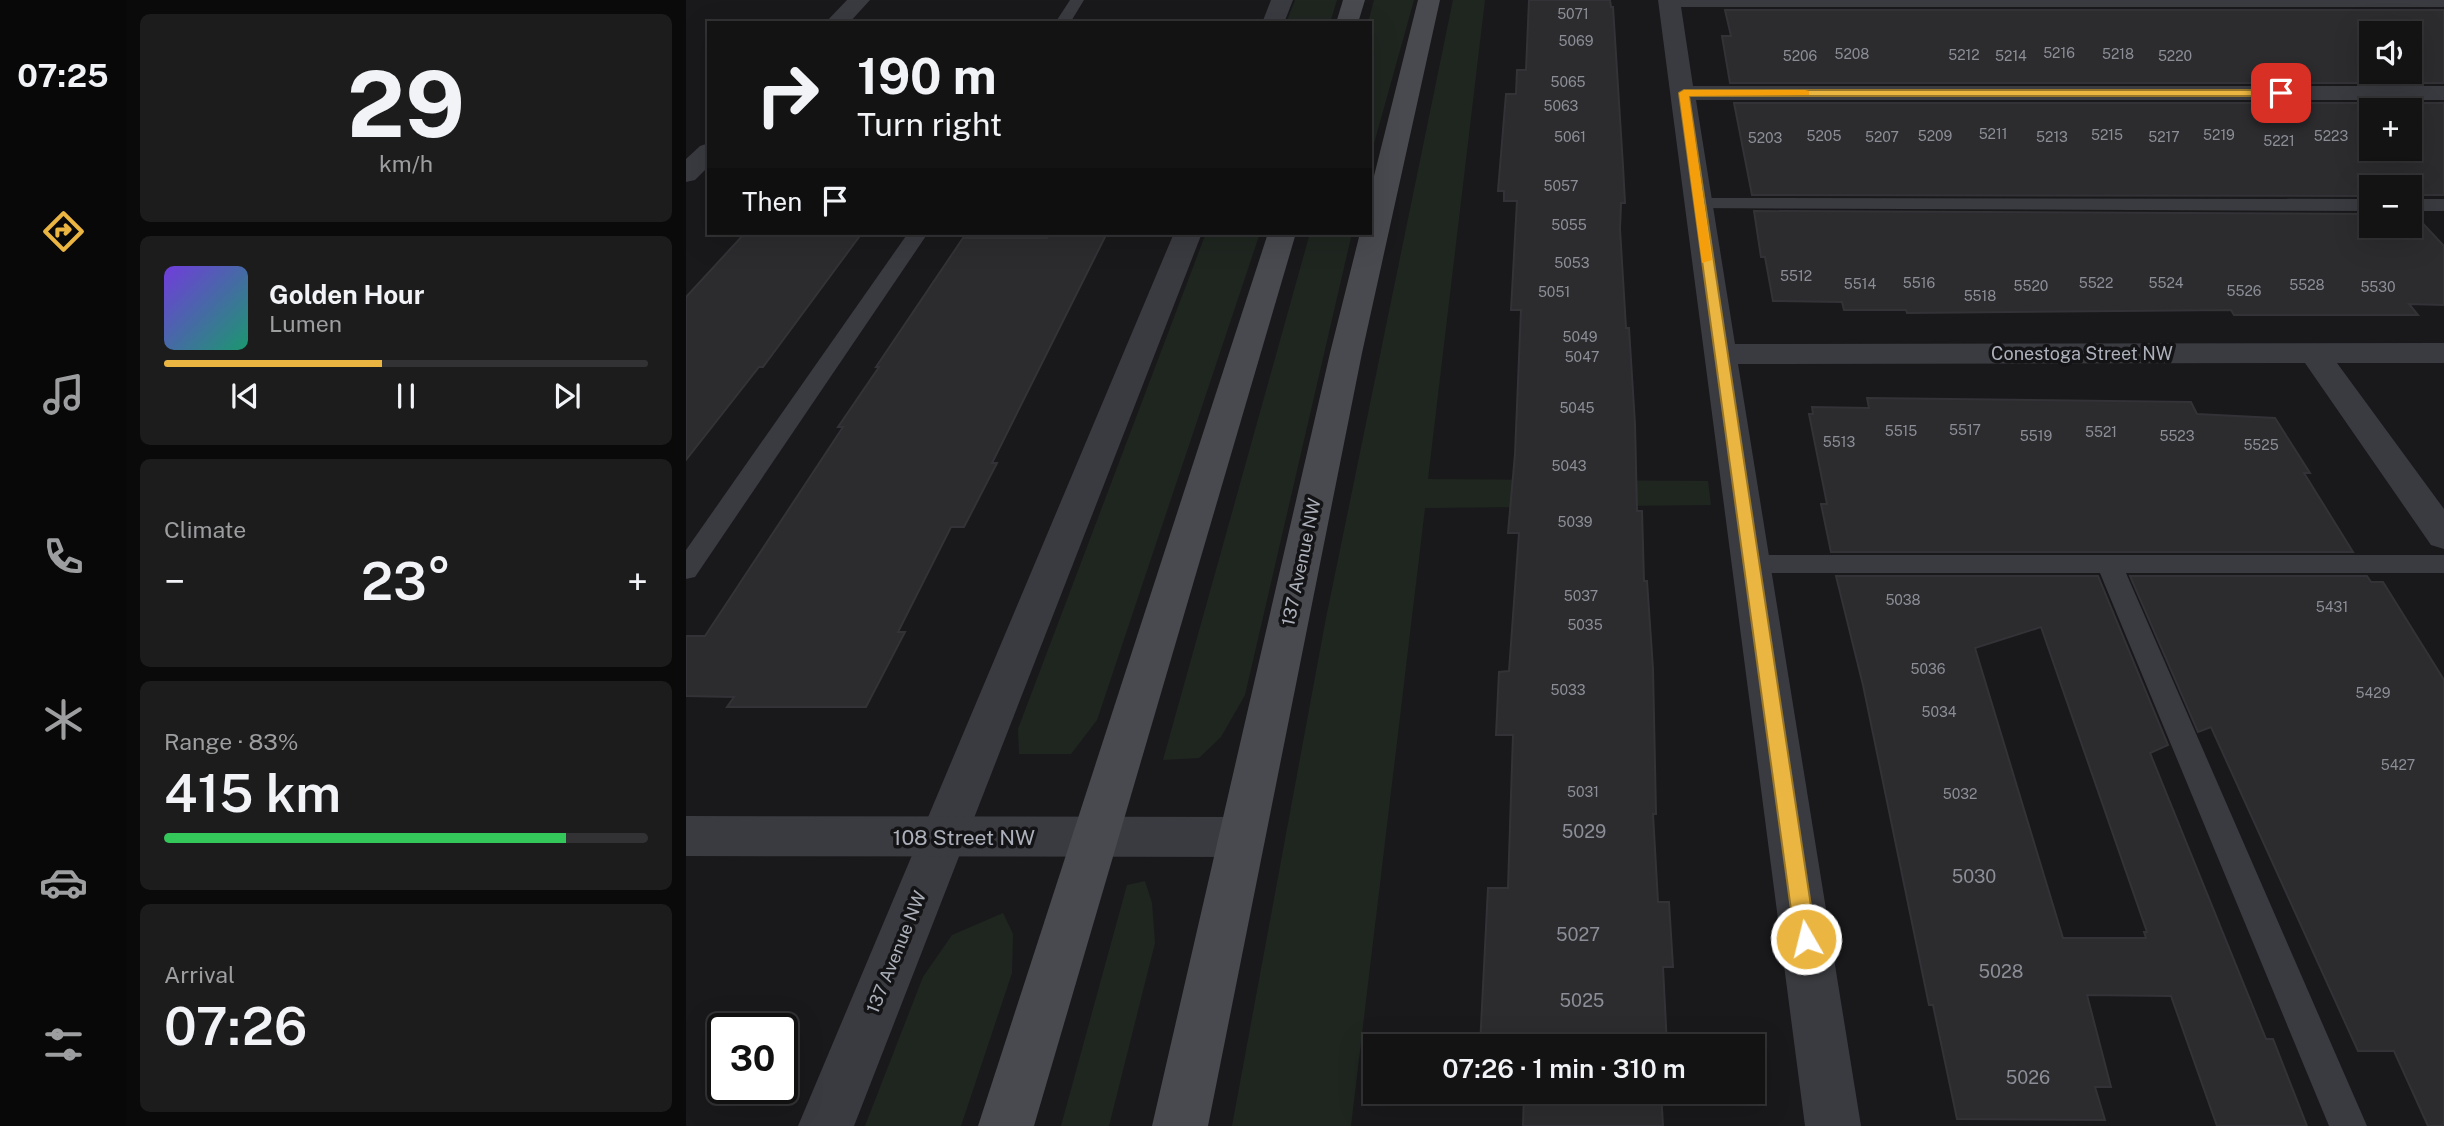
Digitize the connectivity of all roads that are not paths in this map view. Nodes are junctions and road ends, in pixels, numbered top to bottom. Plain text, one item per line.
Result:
1 (859, 0) edge
2 (1077, 0) edge
3 (1282, 0) edge
4 (1354, 0) edge
5 (1429, 0) edge
6 (1669, 1) edge
7 (2444, 3) edge
8 (838, 21) edge
9 (1063, 21) edge
10 (1274, 21) edge
11 (1348, 21) edge
12 (1684, 93) junction
13 (2444, 93) edge
14 (707, 153) edge
15 (686, 174) edge
16 (1698, 204) junction
17 (2359, 205) edge
18 (2422, 205) edge
19 (2444, 205) edge
20 (917, 235) edge
21 (1187, 235) edge
22 (1281, 235) edge
23 (2314, 353) junction
24 (2444, 353) edge
25 (1720, 354) junction
26 (2444, 536) edge
27 (1751, 564) junction
28 (2109, 564) junction
29 (2444, 564) edge
30 (686, 570) edge
31 (686, 836) edge
32 (942, 837) junction
33 (1096, 837) junction
34 (1242, 837) junction
35 (825, 1126) edge
36 (1006, 1126) edge
37 (1180, 1126) edge
38 (1833, 1126) edge
39 (2348, 1126) edge

1 - 8 street
2 - 9 lane
3 - 10 street
4 - 11 main road
5 - 34 main road, 137 Avenue NW
6 - 7 lane
6 - 12 street
12 - 13 street
12 - 16 street
14 - 15 street
16 - 17 lane
16 - 25 street
18 - 19 lane
20 - 30 lane
21 - 32 street, 137 Avenue NW
22 - 33 main road
23 - 24 street, Conestoga Street NW
23 - 25 street, Conestoga Street NW
23 - 26 street
25 - 27 street
27 - 28 lane
27 - 38 street
28 - 29 lane
28 - 39 lane
31 - 32 street, 108 Street NW
32 - 33 street, 108 Street NW
32 - 35 street, 137 Avenue NW
33 - 34 street, 108 Street NW
33 - 36 main road
34 - 37 main road, 137 Avenue NW

